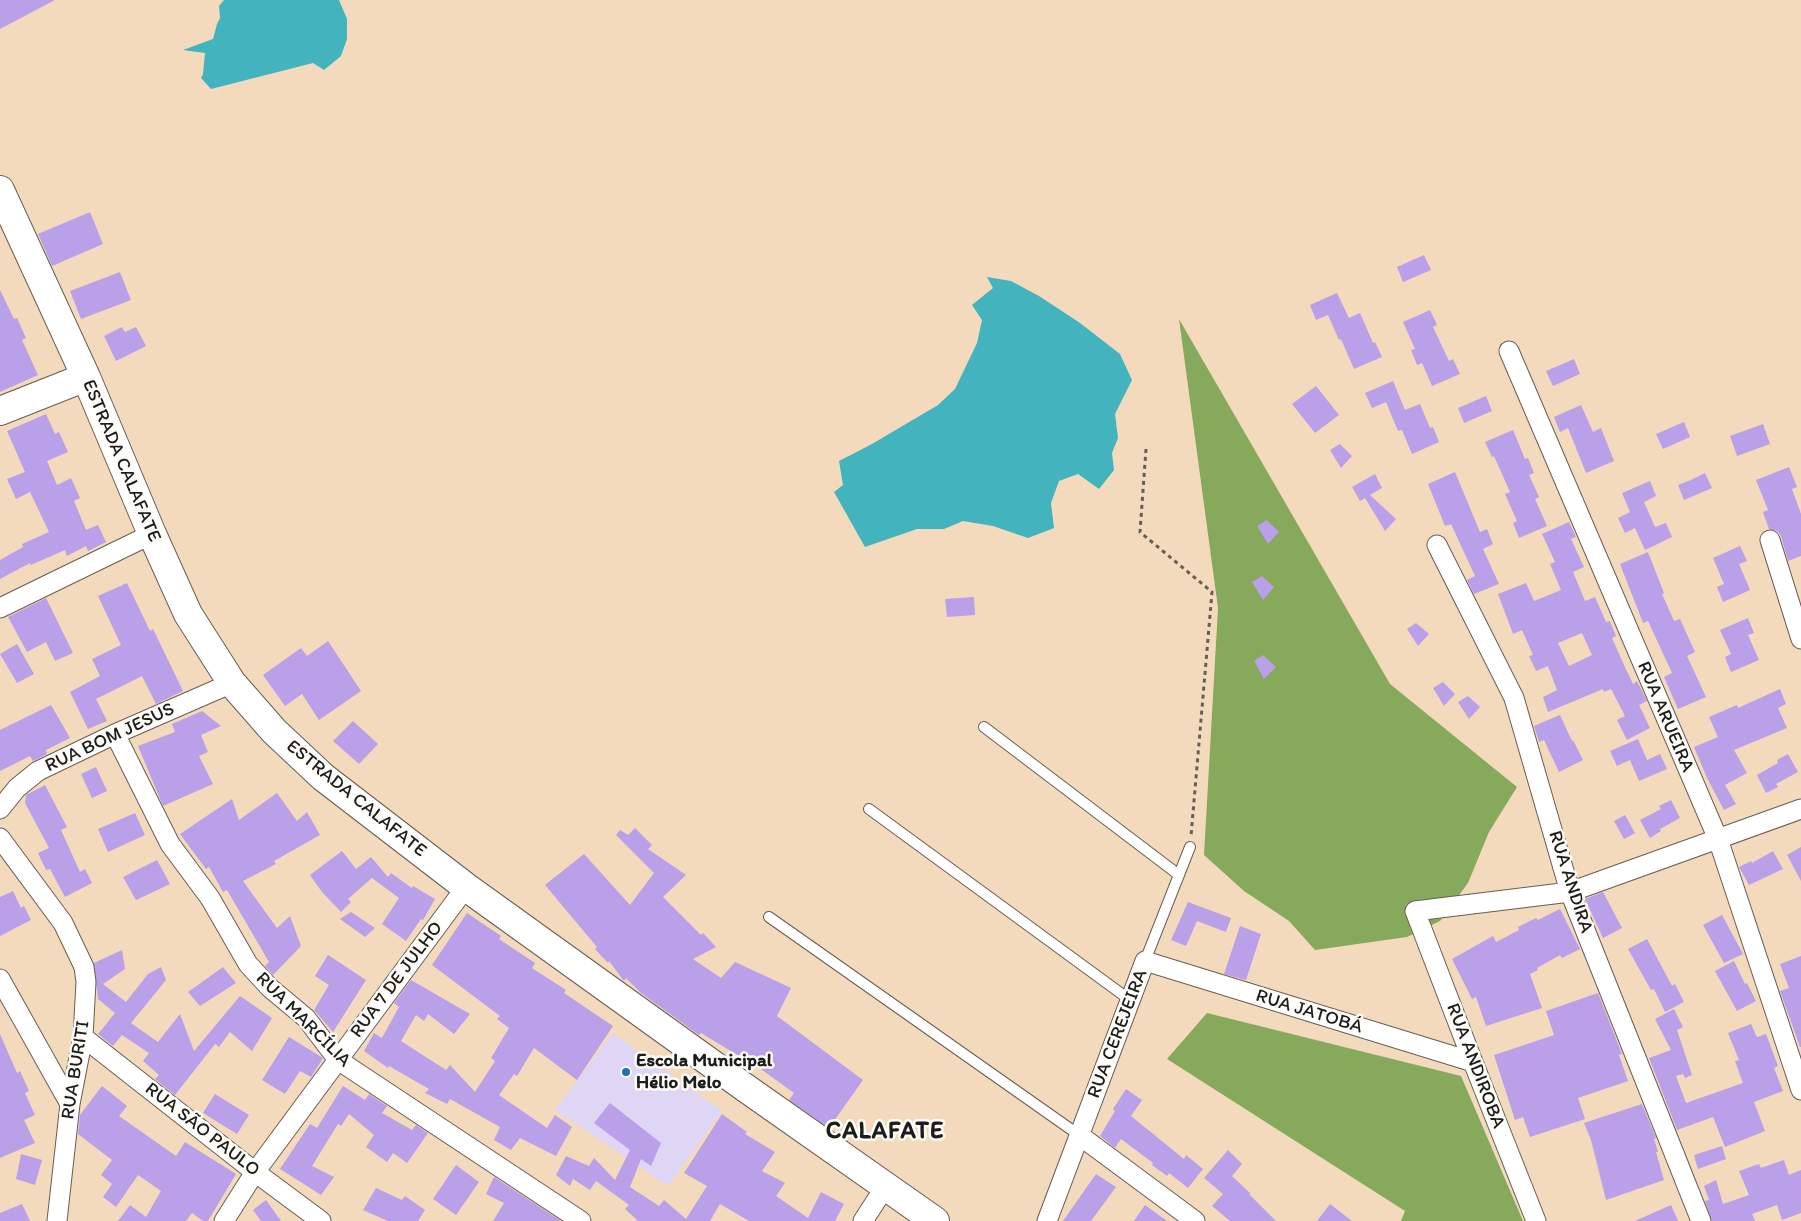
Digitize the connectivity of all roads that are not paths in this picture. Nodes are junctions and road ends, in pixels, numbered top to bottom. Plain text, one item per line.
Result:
1 (0, 190) edge
2 (1509, 351) dead end
3 (86, 377) junction
4 (0, 411) edge
5 (152, 534) junction
6 (1770, 540) dead end
7 (1436, 545) dead end
8 (0, 608) edge
9 (1801, 639) edge
10 (232, 683) junction
11 (984, 727) dead end
12 (115, 734) junction
13 (0, 809) edge
14 (869, 809) dead end
15 (1801, 809) edge
16 (0, 838) edge
17 (1718, 839) junction
18 (1190, 846) road end
19 (1179, 875) junction
20 (466, 887) junction
21 (1570, 892) junction
22 (770, 918) dead end
23 (1145, 961) junction
24 (0, 979) edge
25 (1130, 1000) junction
26 (83, 1037) junction
27 (338, 1060) junction
28 (1473, 1062) junction
29 (1801, 1090) edge
30 (70, 1104) junction
31 (1079, 1135) junction
32 (255, 1172) junction
33 (885, 1187) junction
34 (57, 1221) edge
35 (224, 1221) edge
36 (321, 1221) edge
37 (581, 1221) edge
38 (863, 1221) edge
39 (935, 1221) edge
40 (1047, 1221) edge
41 (1195, 1221) edge
42 (1536, 1221) edge
43 (1700, 1221) edge

1 - 3 street, ESTRADA CALAFATE
2 - 17 street, RUA ARUEIRA
3 - 4 street
3 - 5 street, ESTRADA CALAFATE
5 - 8 street
5 - 10 street, ESTRADA CALAFATE
6 - 9 street
7 - 21 street, RUA ANDIRA
10 - 12 street, RUA BOM JESUS
10 - 20 street, ESTRADA CALAFATE
11 - 19 lane
12 - 13 street, RUA BOM JESUS
12 - 27 street, RUA MARCÍLIA
14 - 25 lane
15 - 17 street
16 - 26 street, RUA BURITI
17 - 21 street
17 - 29 street, RUA ARUEIRA
18 - 19 lane, RUA CEREJEIRA
19 - 23 lane, RUA CEREJEIRA
20 - 27 street, RUA 7 DE JULHO
20 - 33 street, ESTRADA CALAFATE
21 - 28 street, RUA ANDIROBA
21 - 43 street, RUA ANDIRA
22 - 31 lane
23 - 25 street, RUA CEREJEIRA
23 - 28 street, RUA JATOBÁ
24 - 30 street
25 - 31 street, RUA CEREJEIRA
26 - 30 street, RUA BURITI
26 - 32 street, RUA SÃO PAULO
27 - 32 street, RUA 7 DE JULHO
27 - 37 street, RUA MARCÍLIA
28 - 42 street, RUA ANDIROBA
30 - 34 street, RUA BURITI
31 - 40 street, RUA CEREJEIRA
31 - 41 street
32 - 35 street, RUA 7 DE JULHO
32 - 36 street, RUA SÃO PAULO
33 - 38 street
33 - 39 street, ESTRADA CALAFATE

